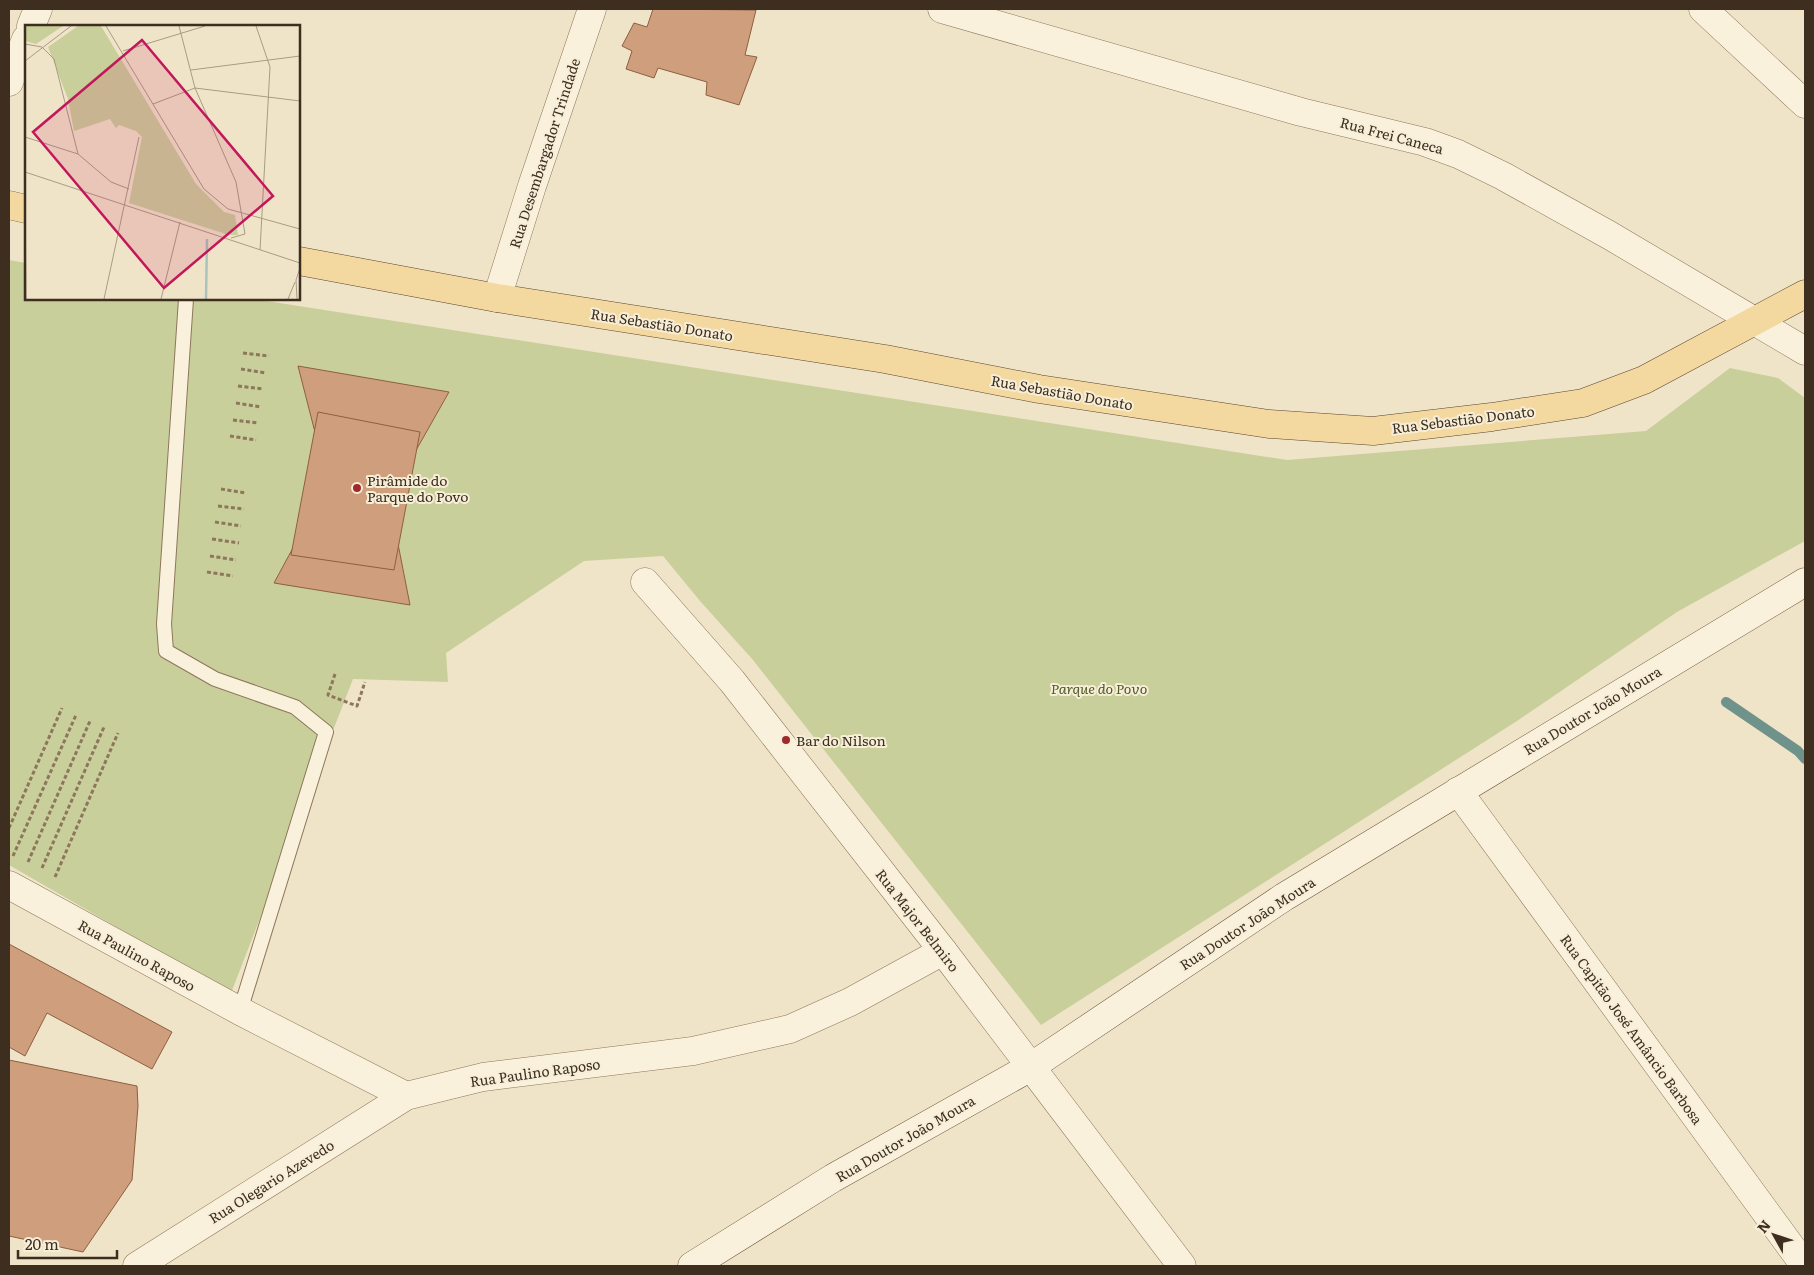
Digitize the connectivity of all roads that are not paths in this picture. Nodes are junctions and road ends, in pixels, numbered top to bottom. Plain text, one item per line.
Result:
1 (38, 9) edge
2 (592, 9) edge
3 (942, 9) edge
4 (1703, 9) edge
5 (31, 25) edge
6 (25, 42) edge
7 (9, 82) edge
8 (1805, 104) edge
9 (9, 206) edge
10 (25, 209) edge
11 (300, 261) edge
12 (1805, 294) edge
13 (497, 298) junction
14 (186, 300) edge
15 (1756, 321) junction
16 (1805, 351) edge
17 (645, 582) dead end
18 (1805, 582) edge
19 (1458, 791) junction
20 (9, 885) edge
21 (942, 951) junction
22 (240, 1011) junction
23 (1030, 1068) junction
24 (406, 1096) junction
25 (137, 1266) edge
26 (692, 1266) edge
27 (1182, 1266) edge
28 (1805, 1266) edge

1 - 5 street
2 - 13 street, Rua Desembargador Trindade
3 - 15 street, Rua Frei Caneca
4 - 8 street
6 - 7 street
9 - 10 main road
11 - 13 main road, Rua Sebastião Donato
12 - 15 main road, Rua Sebastião Donato
13 - 15 main road, Rua Sebastião Donato
14 - 22 lane
15 - 16 street, Rua Frei Caneca
17 - 21 street, Rua Major Belmiro
18 - 19 street, Rua Doutor João Moura
19 - 23 street, Rua Doutor João Moura
19 - 28 street, Rua Capitão José Amâncio Barbosa
20 - 22 street, Rua Paulino Raposo
21 - 23 street, Rua Major Belmiro
21 - 24 street, Rua Paulino Raposo
22 - 24 street, Rua Paulino Raposo
23 - 26 street, Rua Doutor João Moura
23 - 27 street, Rua Major Belmiro
24 - 25 street, Rua Olegario Azevedo

